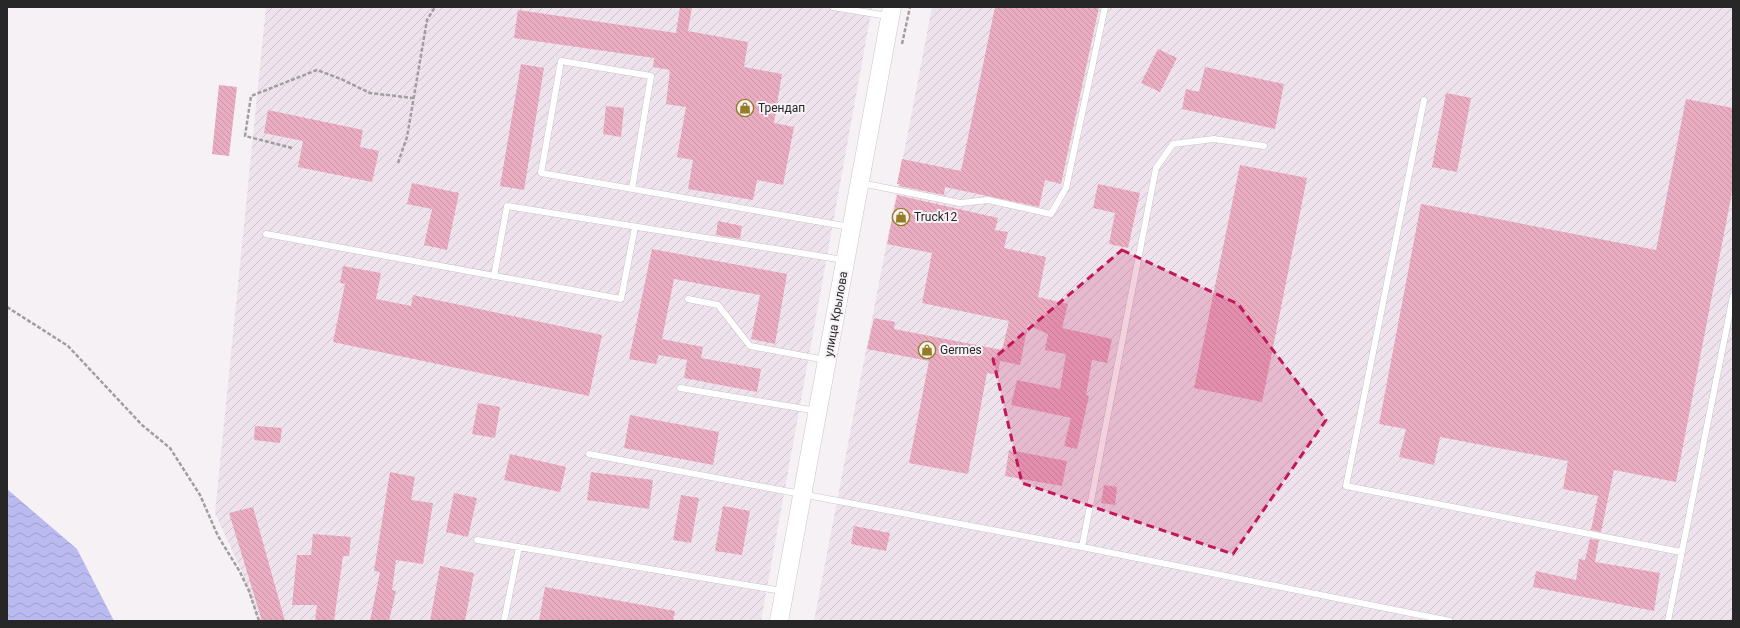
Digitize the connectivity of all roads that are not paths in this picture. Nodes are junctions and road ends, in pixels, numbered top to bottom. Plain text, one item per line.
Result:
1 (833, 7) edge
2 (1105, 7) edge
3 (891, 12) edge
4 (1424, 100) dead end
5 (1264, 146) dead end
6 (860, 183) junction
7 (632, 189) junction
8 (635, 227) junction
9 (852, 227) junction
10 (266, 234) dead end
11 (846, 260) junction
12 (494, 276) junction
13 (1733, 296) edge
14 (688, 299) dead end
15 (827, 361) junction
16 (680, 388) dead end
17 (818, 412) junction
18 (589, 454) dead end
19 (803, 493) junction
20 (477, 540) dead end
21 (519, 547) junction
22 (1082, 547) junction
23 (1681, 552) junction
24 (786, 592) junction
25 (504, 621) edge
26 (779, 621) edge
27 (1450, 621) edge
28 (1668, 621) edge

1 - 3 lane
2 - 6 lane
3 - 6 street, улица Крылова
4 - 23 lane
5 - 22 lane
6 - 9 street, улица Крылова
7 - 7 lane
7 - 9 lane
8 - 11 lane
8 - 12 lane
8 - 12 lane
9 - 11 street, улица Крылова
10 - 12 lane
11 - 15 street, улица Крылова
13 - 23 lane
14 - 15 lane
15 - 17 street, улица Крылова
16 - 17 lane
17 - 19 street, улица Крылова
18 - 19 lane
19 - 22 lane
19 - 24 street, улица Крылова
20 - 21 lane
21 - 24 lane
21 - 25 lane
22 - 27 lane
23 - 28 lane
24 - 26 street, улица Крылова

